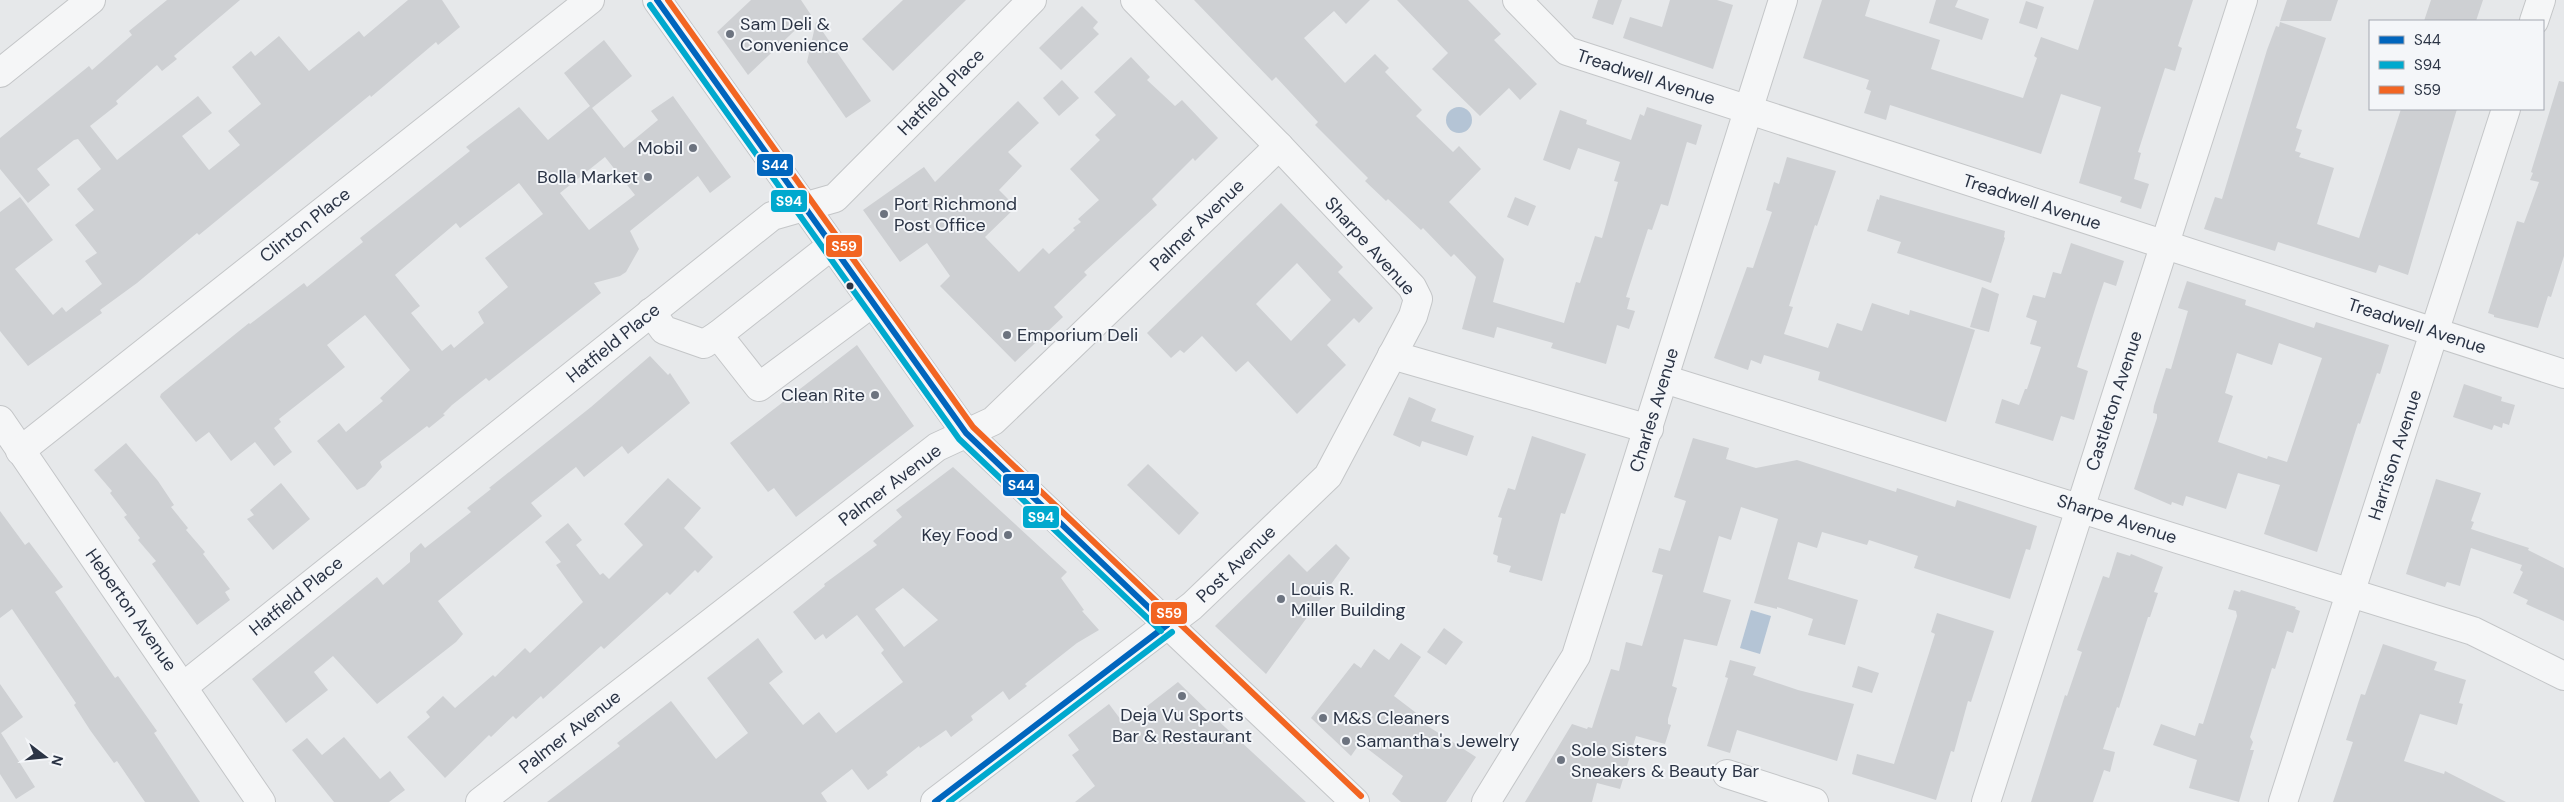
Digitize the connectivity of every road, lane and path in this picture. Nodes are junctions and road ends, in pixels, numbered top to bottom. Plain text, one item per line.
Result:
1 (91, 0) edge
2 (590, 0) edge
3 (657, 0) edge
4 (1032, 0) edge
5 (1135, 0) edge
6 (1517, 0) edge
7 (1783, 0) edge
8 (2243, 0) edge
9 (2541, 0) edge
10 (2534, 20) edge
11 (0, 73) edge
12 (2506, 110) edge
13 (1748, 111) junction
14 (1279, 146) junction
15 (803, 206) junction
16 (2165, 244) junction
17 (831, 246) junction
18 (872, 303) junction
19 (651, 312) junction
20 (2435, 331) junction
21 (718, 334) junction
22 (1392, 355) junction
23 (2564, 374) edge
24 (1664, 379) junction
25 (0, 420) edge
26 (1649, 429) junction
27 (966, 433) junction
28 (20, 450) junction
29 (2080, 507) junction
30 (2350, 594) junction
31 (1167, 625) junction
32 (2564, 676) edge
33 (184, 686) junction
34 (1727, 774) dead end
35 (1752, 793) edge
36 (261, 802) edge
37 (480, 802) edge
38 (935, 802) edge
39 (1355, 802) edge
40 (1486, 802) edge
41 (1814, 802) edge
42 (1986, 802) edge
43 (2283, 802) edge

1 - 11 street
2 - 28 street, Clinton Place
3 - 15 street
4 - 15 street, Hatfield Place
5 - 14 street, Sharpe Avenue
6 - 13 street, Treadwell Avenue
7 - 13 street, Charles Avenue
8 - 16 street, Castleton Avenue
9 - 10 street
12 - 20 street, Harrison Avenue
13 - 16 street, Treadwell Avenue
13 - 24 street, Charles Avenue
14 - 22 street, Sharpe Avenue
14 - 27 street, Palmer Avenue
15 - 17 street
15 - 19 street, Hatfield Place
16 - 20 street, Treadwell Avenue
16 - 29 street, Castleton Avenue
17 - 18 street
17 - 21 street
18 - 21 street
18 - 27 street
19 - 21 street
19 - 33 street, Hatfield Place
20 - 23 street, Treadwell Avenue
20 - 30 street, Harrison Avenue
22 - 26 street
22 - 31 street, Post Avenue
24 - 26 street, Charles Avenue
24 - 29 street, Sharpe Avenue
25 - 28 street, Heberton Avenue
26 - 40 street, Charles Avenue
27 - 31 street
27 - 37 street, Palmer Avenue
28 - 33 street, Heberton Avenue
29 - 30 street, Sharpe Avenue
29 - 42 street, Castleton Avenue
30 - 32 street, Sharpe Avenue
30 - 43 street, Harrison Avenue
31 - 38 street, Post Avenue
31 - 39 street
33 - 36 street, Heberton Avenue
34 - 35 street
35 - 41 street

